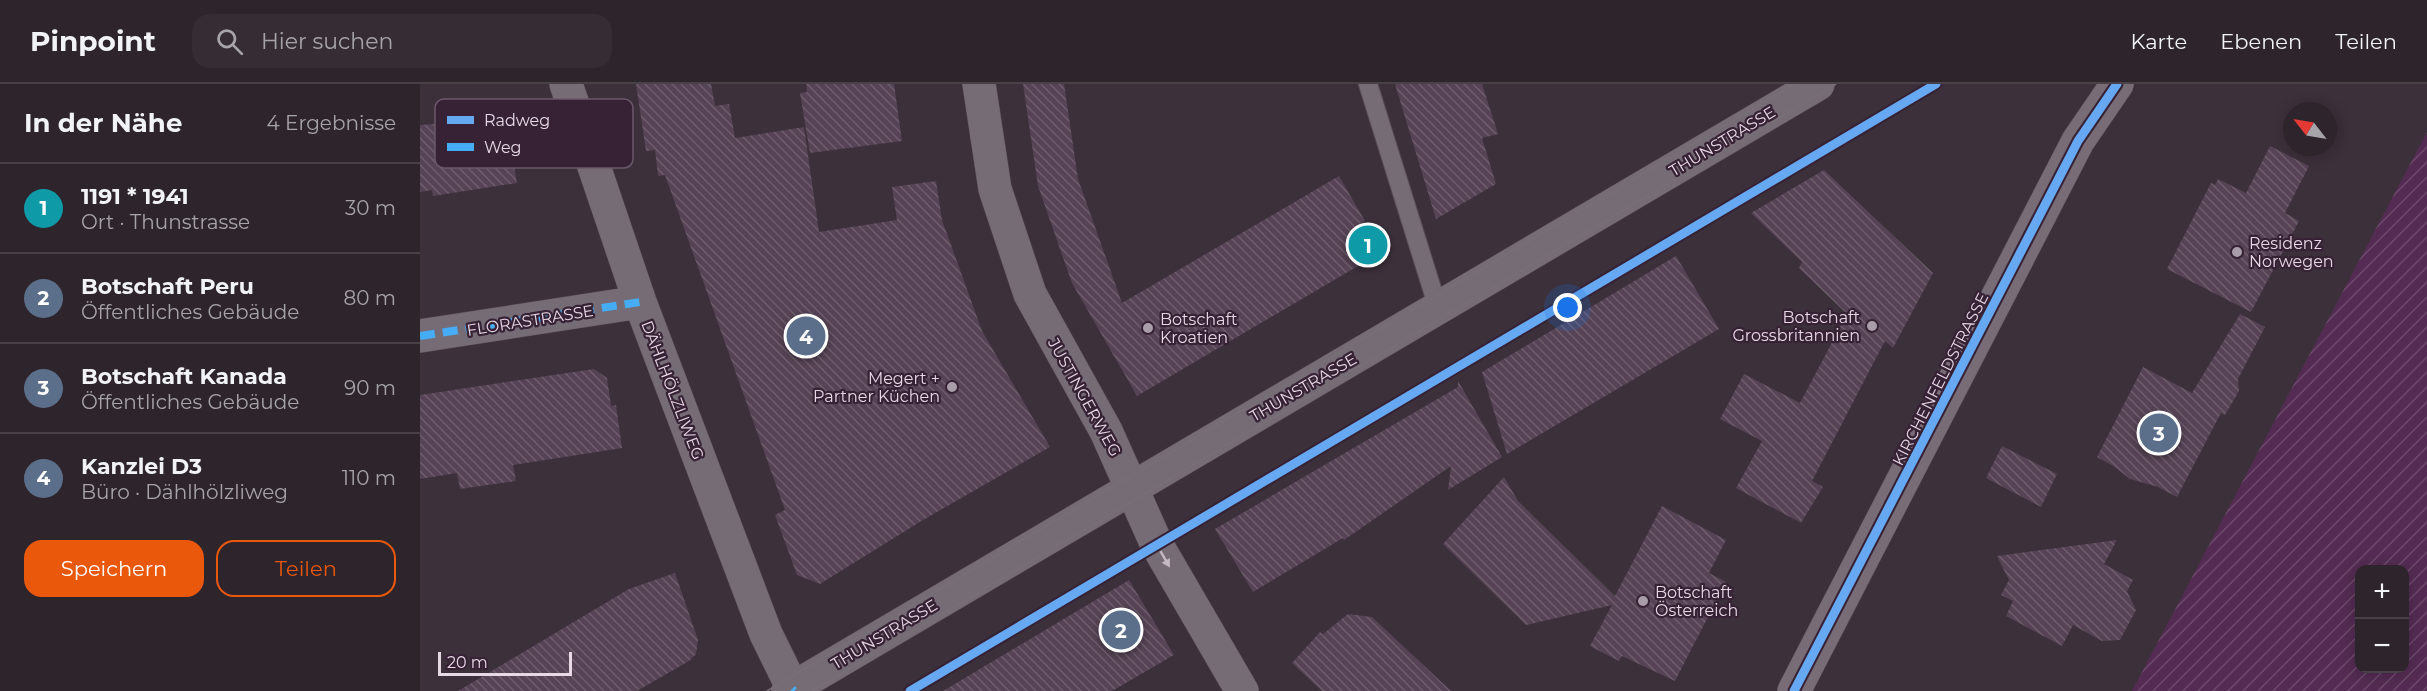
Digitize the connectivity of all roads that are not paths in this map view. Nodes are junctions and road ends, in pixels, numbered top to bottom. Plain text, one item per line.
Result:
1 (566, 84) edge
2 (979, 84) edge
3 (1368, 84) edge
4 (1818, 84) edge
5 (2088, 84) edge
6 (2116, 84) edge
7 (571, 99) edge
8 (2078, 141) junction
9 (595, 168) edge
10 (640, 302) junction
11 (1438, 308) junction
12 (420, 336) edge
13 (1132, 487) junction
14 (791, 690) edge
15 (1242, 691) edge
16 (1794, 691) edge

1 - 7 street, DÄHLHÖLZLIWEG
2 - 13 street, JUSTINGERWEG
3 - 11 lane
4 - 11 street, THUNSTRASSE
5 - 8 main road, KIRCHENFELDSTRASSE
6 - 8 main road, KIRCHENFELDSTRASSE
8 - 16 main road, KIRCHENFELDSTRASSE
9 - 10 street, DÄHLHÖLZLIWEG
10 - 12 street, FLORASTRASSE
10 - 14 street, DÄHLHÖLZLIWEG
11 - 13 street, THUNSTRASSE
13 - 14 street, THUNSTRASSE
13 -> 15 street, JUSTINGERWEG

